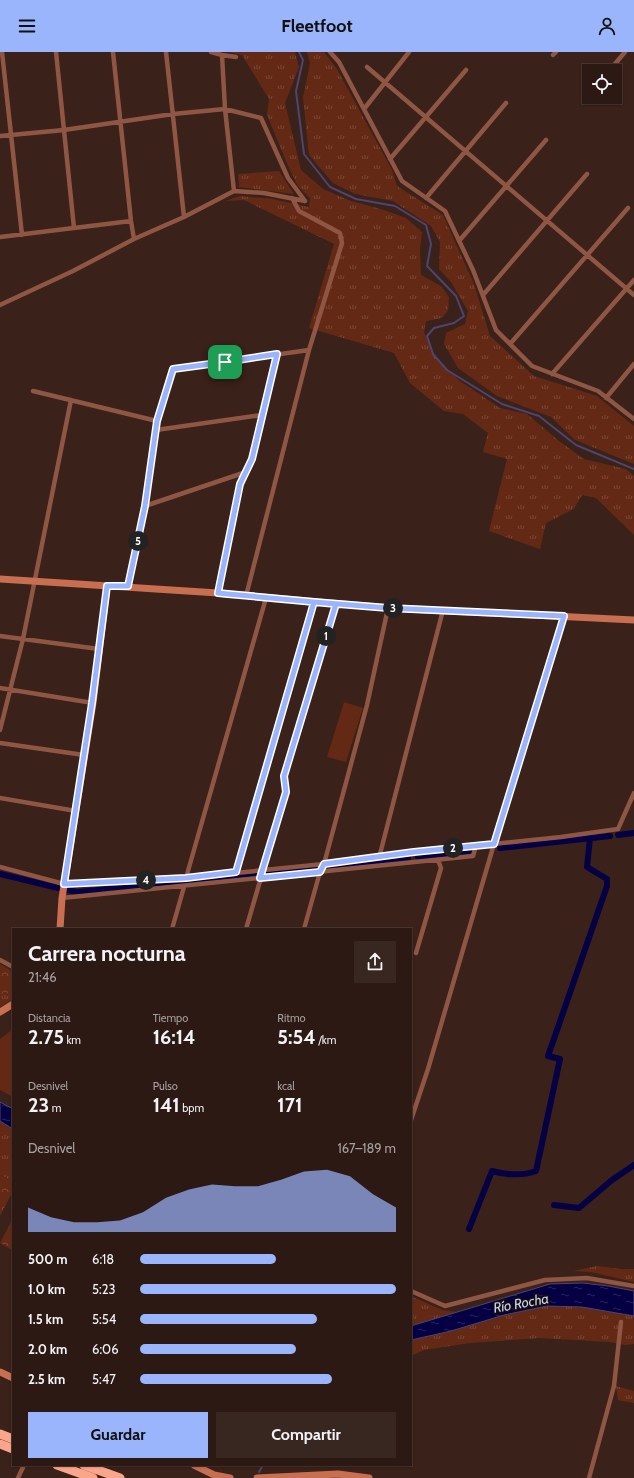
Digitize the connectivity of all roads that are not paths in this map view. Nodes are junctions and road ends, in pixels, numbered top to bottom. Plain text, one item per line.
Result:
1 (2, 52) edge
2 (56, 52) edge
3 (112, 52) edge
4 (166, 52) edge
5 (211, 52) edge
6 (330, 52) edge
7 (409, 52) edge
8 (625, 52) edge
9 (222, 55) junction
10 (236, 57) dead end
11 (615, 64) edge
12 (367, 67) dead end
13 (466, 70) dead end
14 (385, 82) junction
15 (506, 103) dead end
16 (225, 109) junction
17 (364, 109) junction
18 (173, 114) junction
19 (426, 117) junction
20 (120, 122) junction
21 (64, 130) junction
22 (11, 135) junction
23 (0, 136) edge
24 (546, 140) dead end
25 (466, 151) junction
26 (390, 159) junction
27 (587, 174) dead end
28 (506, 186) junction
29 (234, 191) junction
30 (292, 198) junction
31 (426, 198) junction
32 (628, 208) dead end
33 (184, 217) junction
34 (547, 220) junction
35 (131, 221) junction
36 (74, 228) junction
37 (22, 235) junction
38 (0, 237) edge
39 (134, 240) junction
40 (459, 241) junction
41 (587, 255) junction
42 (634, 280) edge
43 (626, 289) junction
44 (483, 295) junction
45 (634, 295) edge
46 (0, 305) edge
47 (510, 344) junction
48 (309, 350) junction
49 (277, 354) junction
50 (634, 364) edge
51 (552, 374) junction
52 (33, 391) dead end
53 (606, 398) junction
54 (71, 400) junction
55 (262, 415) junction
56 (634, 419) edge
57 (157, 421) junction
58 (156, 430) junction
59 (246, 472) junction
60 (145, 506) junction
61 (0, 579) edge
62 (36, 581) junction
63 (107, 586) junction
64 (128, 586) junction
65 (218, 593) junction
66 (246, 596) junction
67 (266, 598) junction
68 (314, 602) junction
69 (336, 604) junction
70 (388, 608) junction
71 (443, 610) junction
72 (564, 616) junction
73 (634, 620) edge
74 (0, 636) edge
75 (23, 639) junction
76 (99, 649) junction
77 (0, 688) edge
78 (10, 690) junction
79 (92, 703) junction
80 (0, 730) edge
81 (0, 743) edge
82 (84, 755) junction
83 (634, 793) edge
84 (0, 798) edge
85 (76, 811) junction
86 (494, 844) junction
87 (476, 846) junction
88 (379, 858) junction
89 (438, 860) junction
90 (324, 864) junction
91 (0, 867) edge
92 (263, 869) junction
93 (236, 872) junction
94 (320, 872) junction
95 (186, 878) junction
96 (260, 878) junction
97 (64, 884) junction
98 (184, 887) junction
99 (62, 898) junction
100 (60, 928) edge
101 (172, 928) edge
102 (246, 928) edge
103 (304, 928) edge
104 (416, 953) dead end
105 (0, 960) edge
106 (12, 966) edge
107 (12, 1005) edge
108 (0, 1012) edge
109 (412, 1117) edge
110 (634, 1286) edge
111 (412, 1292) edge
112 (621, 1322) dead end
113 (0, 1372) edge
114 (12, 1378) edge
115 (0, 1434) edge
116 (12, 1439) edge
117 (0, 1444) edge
118 (12, 1449) edge
119 (24, 1466) edge
120 (60, 1466) edge
121 (87, 1466) edge
122 (196, 1466) edge
123 (18, 1478) edge
124 (93, 1478) edge
125 (120, 1478) edge
126 (230, 1478) edge
127 (257, 1478) edge
128 (369, 1478) edge
129 (589, 1478) edge

1 - 22 street
2 - 21 street
3 - 20 street
4 - 18 street
5 - 9 street
6 - 17 street
7 - 14 street
8 - 11 street
9 - 10 street
9 - 16 street
12 - 14 street
13 - 19 street
14 - 17 street
14 - 19 street
15 - 25 street
16 - 18 street
16 - 29 street
16 - 30 street
17 - 26 street
18 - 20 street
18 - 33 street
19 - 25 street
19 - 26 street
20 - 21 street
20 - 35 street
21 - 22 street
21 - 36 street
22 - 23 street
22 - 37 street
24 - 28 street
25 - 28 street
25 - 31 street
26 - 31 street
27 - 34 street
28 - 34 street
28 - 40 street
29 - 30 street
29 - 33 street
30 - 48 street
31 - 40 street
32 - 41 street
33 - 39 street
34 - 41 street
34 - 44 street
35 - 36 street
35 - 39 street
36 - 37 street
37 - 38 street
39 - 46 street
40 - 44 street
41 - 43 street
41 - 47 street
42 - 43 street
43 - 45 street
43 - 51 street
44 - 47 street
47 - 51 street
48 - 49 street
48 - 66 street
49 - 55 street
49 - 57 street
50 - 53 street
51 - 53 street
52 - 54 street
53 - 56 street
54 - 57 street
54 - 62 street
55 - 58 street
55 - 59 street
57 - 58 street
58 - 60 street
59 - 60 street
59 - 65 street
60 - 64 street
61 - 62 main road
62 - 63 main road
62 - 75 street
63 - 64 main road
63 - 76 main road
64 - 65 main road
65 - 66 main road
66 - 67 main road
67 - 68 main road
67 - 95 street
68 - 69 main road
68 - 93 street
69 - 70 main road
69 - 92 street
70 - 71 main road
70 - 90 street
71 - 72 main road
71 - 88 street
72 - 73 main road
72 - 86 street
74 - 75 street
75 - 76 street
75 - 78 street
76 - 79 main road
77 - 78 street
78 - 79 street
78 - 80 street
79 - 82 main road
81 - 82 street
82 - 85 main road
83 - 86 street
84 - 85 street
85 - 97 main road
86 - 87 street
86 - 109 street
87 - 88 street
87 - 89 street
88 - 90 street
89 - 94 street
89 - 104 street
90 - 92 street
90 - 94 street
91 - 97 street
92 - 93 street
92 - 96 street
93 - 95 street
94 - 96 street
94 - 103 street
95 - 97 street
96 - 98 street
96 - 102 street
97 - 99 main road
98 - 99 street
98 - 101 street
99 - 100 main road
105 - 106 street
107 - 108 main road
110 - 111 street
112 - 129 street
113 - 114 main road
115 - 116 highway
117 - 118 highway
119 - 123 street
120 - 124 highway
121 - 125 highway
122 - 126 main road
127 - 128 main road

